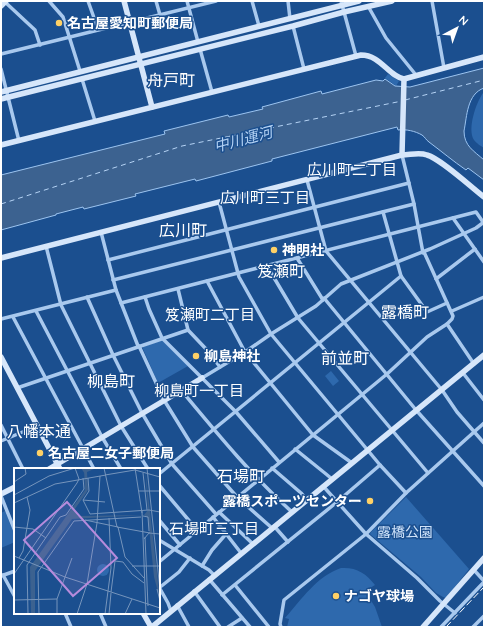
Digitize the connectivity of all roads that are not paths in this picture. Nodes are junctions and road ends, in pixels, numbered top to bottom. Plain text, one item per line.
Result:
1 (49, 1) edge
2 (88, 1) edge
3 (124, 1) edge
4 (156, 1) edge
5 (187, 1) edge
6 (216, 1) edge
7 (252, 1) edge
8 (288, 1) edge
9 (359, 1) edge
10 (392, 1) edge
11 (432, 1) edge
12 (4, 3) edge
13 (342, 3) edge
14 (368, 6) junction
15 (189, 8) junction
16 (344, 12) junction
17 (160, 15) junction
18 (290, 19) junction
19 (129, 23) junction
20 (259, 26) junction
21 (293, 26) junction
22 (98, 29) junction
23 (69, 37) junction
24 (198, 42) junction
25 (40, 45) junction
26 (200, 49) junction
27 (1, 54) edge
28 (356, 56) junction
29 (138, 57) junction
30 (484, 57) edge
31 (140, 64) junction
32 (444, 68) junction
33 (1, 69) edge
34 (304, 69) junction
35 (80, 71) junction
36 (416, 75) junction
37 (82, 79) junction
38 (404, 79) junction
39 (4, 91) edge
40 (212, 92) junction
41 (8, 98) junction
42 (1, 99) edge
43 (152, 107) junction
44 (95, 121) junction
45 (19, 141) junction
46 (1, 145) edge
47 (402, 155) junction
48 (307, 180) junction
49 (409, 183) junction
50 (484, 197) edge
51 (219, 202) junction
52 (414, 204) junction
53 (314, 208) junction
54 (383, 212) junction
55 (454, 218) junction
56 (484, 222) edge
57 (419, 227) junction
58 (320, 228) junction
59 (226, 229) junction
60 (101, 232) junction
61 (464, 233) junction
62 (390, 235) junction
63 (46, 246) junction
64 (475, 249) junction
65 (232, 250) junction
66 (326, 251) junction
67 (424, 252) junction
68 (1, 258) edge
69 (297, 258) junction
70 (108, 260) junction
71 (396, 262) junction
72 (484, 262) edge
73 (267, 266) junction
74 (238, 274) junction
75 (401, 276) junction
76 (436, 279) junction
77 (113, 280) junction
78 (349, 280) junction
79 (207, 281) junction
80 (178, 289) junction
81 (116, 290) junction
82 (87, 297) junction
83 (145, 297) junction
84 (484, 297) edge
85 (324, 299) junction
86 (447, 302) junction
87 (121, 303) junction
88 (368, 303) junction
89 (60, 305) junction
90 (36, 311) junction
91 (452, 311) junction
92 (13, 316) junction
93 (298, 318) junction
94 (1, 319) edge
95 (344, 323) junction
96 (447, 324) junction
97 (188, 330) junction
98 (271, 334) junction
99 (162, 338) junction
100 (319, 344) junction
101 (139, 346) junction
102 (245, 352) junction
103 (410, 354) junction
104 (113, 355) junction
105 (484, 355) edge
106 (1, 357) edge
107 (90, 363) junction
108 (296, 363) junction
109 (474, 364) junction
110 (220, 367) junction
111 (67, 370) junction
112 (463, 373) junction
113 (387, 374) junction
114 (45, 378) junction
115 (202, 378) junction
116 (271, 383) junction
117 (17, 388) junction
118 (181, 390) junction
119 (442, 390) junction
120 (362, 395) junction
121 (164, 400) junction
122 (484, 400) edge
123 (416, 410) junction
124 (236, 412) junction
125 (142, 413) junction
126 (338, 414) junction
127 (484, 423) edge
128 (1, 424) edge
129 (37, 426) junction
130 (121, 426) junction
131 (214, 430) junction
132 (392, 430) junction
133 (474, 432) junction
134 (314, 435) junction
135 (102, 437) junction
136 (7, 439) junction
137 (1, 441) edge
138 (484, 443) edge
139 (193, 447) junction
140 (83, 449) junction
141 (295, 449) junction
142 (368, 450) junction
143 (452, 452) junction
144 (279, 462) junction
145 (352, 463) junction
146 (172, 464) junction
147 (380, 465) junction
148 (59, 467) edge
149 (22, 468) edge
150 (93, 468) edge
151 (120, 468) edge
152 (147, 468) edge
153 (272, 468) junction
154 (160, 473) edge
155 (428, 473) junction
156 (258, 479) junction
157 (332, 479) junction
158 (160, 486) edge
159 (323, 486) junction
160 (484, 486) edge
161 (14, 488) edge
162 (406, 493) junction
163 (1, 495) edge
164 (237, 497) junction
165 (307, 500) junction
166 (337, 502) junction
167 (292, 512) junction
168 (216, 514) junction
169 (160, 521) edge
170 (273, 527) junction
171 (14, 529) edge
172 (197, 530) junction
173 (226, 534) junction
174 (366, 534) junction
175 (160, 541) edge
176 (288, 542) junction
177 (253, 544) junction
178 (180, 545) junction
179 (175, 549) junction
180 (241, 554) junction
181 (190, 558) junction
182 (484, 558) edge
183 (160, 561) edge
184 (202, 566) junction
185 (474, 570) junction
186 (14, 571) edge
187 (2, 575) edge
188 (212, 577) junction
189 (484, 582) edge
190 (235, 585) junction
191 (160, 586) edge
192 (160, 589) edge
193 (194, 591) junction
194 (14, 595) edge
195 (222, 595) junction
196 (444, 604) junction
197 (177, 605) junction
198 (171, 611) junction
199 (455, 613) junction
200 (65, 614) edge
201 (100, 614) edge
202 (144, 614) edge
203 (482, 617) edge
204 (242, 618) junction
205 (484, 622) edge
206 (281, 626) edge
207 (71, 627) edge
208 (106, 627) edge
209 (151, 627) edge
210 (189, 627) edge
211 (220, 627) edge
212 (228, 627) edge
213 (250, 627) edge
214 (269, 627) edge
215 (276, 627) edge
216 (423, 627) edge
217 (441, 627) edge
218 (473, 627) edge

1 - 23 street
2 - 22 street
3 - 19 street
4 - 17 street
5 - 15 street
6 - 15 street
7 - 20 street
8 - 18 street
9 - 13 street
10 - 14 street
11 - 32 street
12 - 25 street
13 - 16 street
13 - 18 street
14 - 16 street
14 - 36 street
15 - 17 street
15 - 24 street
16 - 21 street
16 - 28 street
17 - 19 street
18 - 20 street
19 - 22 street
19 - 29 street
20 - 24 street
21 - 26 street
21 - 34 street
22 - 23 street
23 - 25 street
23 - 35 street
24 - 29 street
25 - 27 street
26 - 31 street
26 - 40 street
28 - 34 street
28 - 38 street
29 - 31 street
29 - 35 street
30 - 32 street
31 - 37 street
31 - 43 street
32 - 36 street
33 - 39 street
34 - 40 street
35 - 39 street
36 - 38 street
37 - 41 street
37 - 44 street
38 - 47 street
39 - 41 street
40 - 43 street
41 - 42 street
41 - 45 street
43 - 44 street
44 - 45 street
45 - 46 street
47 - 48 street
47 - 49 street
47 - 50 street
48 - 51 street
48 - 53 street
49 - 52 street
49 - 53 street
51 - 59 street
51 - 60 street
52 - 54 street
52 - 57 street
53 - 58 street
53 - 59 street
54 - 58 street
54 - 62 street
55 - 56 street
55 - 57 street
55 - 61 street
56 - 61 street
57 - 62 street
57 - 67 street
58 - 65 street
58 - 66 street
59 - 65 street
59 - 70 street
60 - 63 street
60 - 70 street
61 - 64 street
61 - 67 street
62 - 66 street
62 - 71 street
63 - 68 street
63 - 89 street
64 - 72 street
64 - 76 street
65 - 74 street
65 - 77 street
66 - 69 street
66 - 78 street
67 - 71 street
67 - 76 street
69 - 73 street
69 - 85 street
70 - 77 street
71 - 75 street
71 - 78 street
73 - 74 street
73 - 93 street
74 - 79 street
74 - 98 street
75 - 86 street
75 - 88 street
76 - 86 street
77 - 81 street
78 - 85 street
78 - 88 street
79 - 80 street
79 - 102 street
80 - 83 street
80 - 97 street
81 - 82 street
81 - 87 street
82 - 89 street
82 - 104 street
83 - 87 street
83 - 99 street
84 - 91 street
85 - 93 street
85 - 95 street
86 - 91 street
87 - 101 street
88 - 95 street
88 - 103 street
89 - 90 street
89 - 107 street
90 - 92 street
90 - 111 street
91 - 96 street
92 - 94 street
92 - 114 street
93 - 98 street
93 - 100 street
95 - 100 street
95 - 113 street
96 - 103 street
96 - 109 street
97 - 99 street
97 - 110 street
98 - 102 street
98 - 108 street
99 - 101 street
99 - 115 street
100 - 108 street
100 - 120 street
101 - 104 street
101 - 121 street
102 - 110 street
102 - 116 street
103 - 113 street
103 - 119 street
104 - 107 street
104 - 125 street
105 - 109 street
106 - 117 street
107 - 111 street
107 - 130 street
108 - 116 street
108 - 126 street
109 - 112 street
110 - 115 street
111 - 114 street
111 - 135 street
112 - 119 street
112 - 122 street
113 - 120 street
113 - 123 street
114 - 117 street
114 - 140 street
115 - 118 street
115 - 124 street
116 - 124 street
116 - 134 street
117 - 129 street
118 - 121 street
118 - 131 street
119 - 123 street
119 - 133 street
120 - 126 street
120 - 132 street
121 - 125 street
121 - 139 street
123 - 132 street
123 - 143 street
124 - 131 street
124 - 144 street
125 - 130 street
125 - 146 street
126 - 134 street
126 - 142 street
127 - 133 street
128 - 136 street
129 - 136 street
129 - 148 street
130 - 135 street
130 - 152 street
131 - 139 street
131 - 156 street
132 - 142 street
132 - 155 street
133 - 138 street
133 - 143 street
134 - 141 street
134 - 145 street
135 - 140 street
135 - 151 street
136 - 137 street
136 - 149 street
139 - 146 street
139 - 164 street
140 - 148 street
140 - 150 street
141 - 144 street
141 - 157 street
142 - 145 street
142 - 147 street
143 - 155 street
143 - 160 street
144 - 153 street
145 - 157 street
146 - 154 street
146 - 168 street
147 - 162 street
147 - 166 street
153 - 156 street
153 - 165 street
155 - 162 street
156 - 164 street
156 - 167 street
157 - 159 street
158 - 172 street
159 - 165 street
159 - 166 street
161 - 163 street
162 - 174 street
163 - 171 street
164 - 168 street
164 - 170 street
165 - 167 street
166 - 174 street
166 - 176 street
167 - 170 street
168 - 172 street
168 - 173 street
168 - 177 street
169 - 178 street
170 - 176 street
170 - 177 street
172 - 178 street
173 - 180 street
173 - 184 street
174 - 196 street
174 - 206 street
175 - 179 street
176 - 190 street
177 - 180 street
178 - 179 street
179 - 181 street
179 - 183 street
180 - 188 street
181 - 184 street
181 - 191 street
182 - 185 street
184 - 188 street
185 - 189 street
185 - 196 street
186 - 187 street
187 - 194 street
188 - 193 street
188 - 195 street
189 - 199 street
190 - 195 street
190 - 214 street
192 - 198 street
193 - 197 street
193 - 211 street
195 - 204 street
196 - 199 street
196 - 216 street
197 - 198 street
197 - 210 street
198 - 209 street
199 - 217 street
200 - 207 street
201 - 208 street
202 - 209 street
203 - 205 street
203 - 218 street
204 - 212 street
204 - 213 street
206 - 215 street

